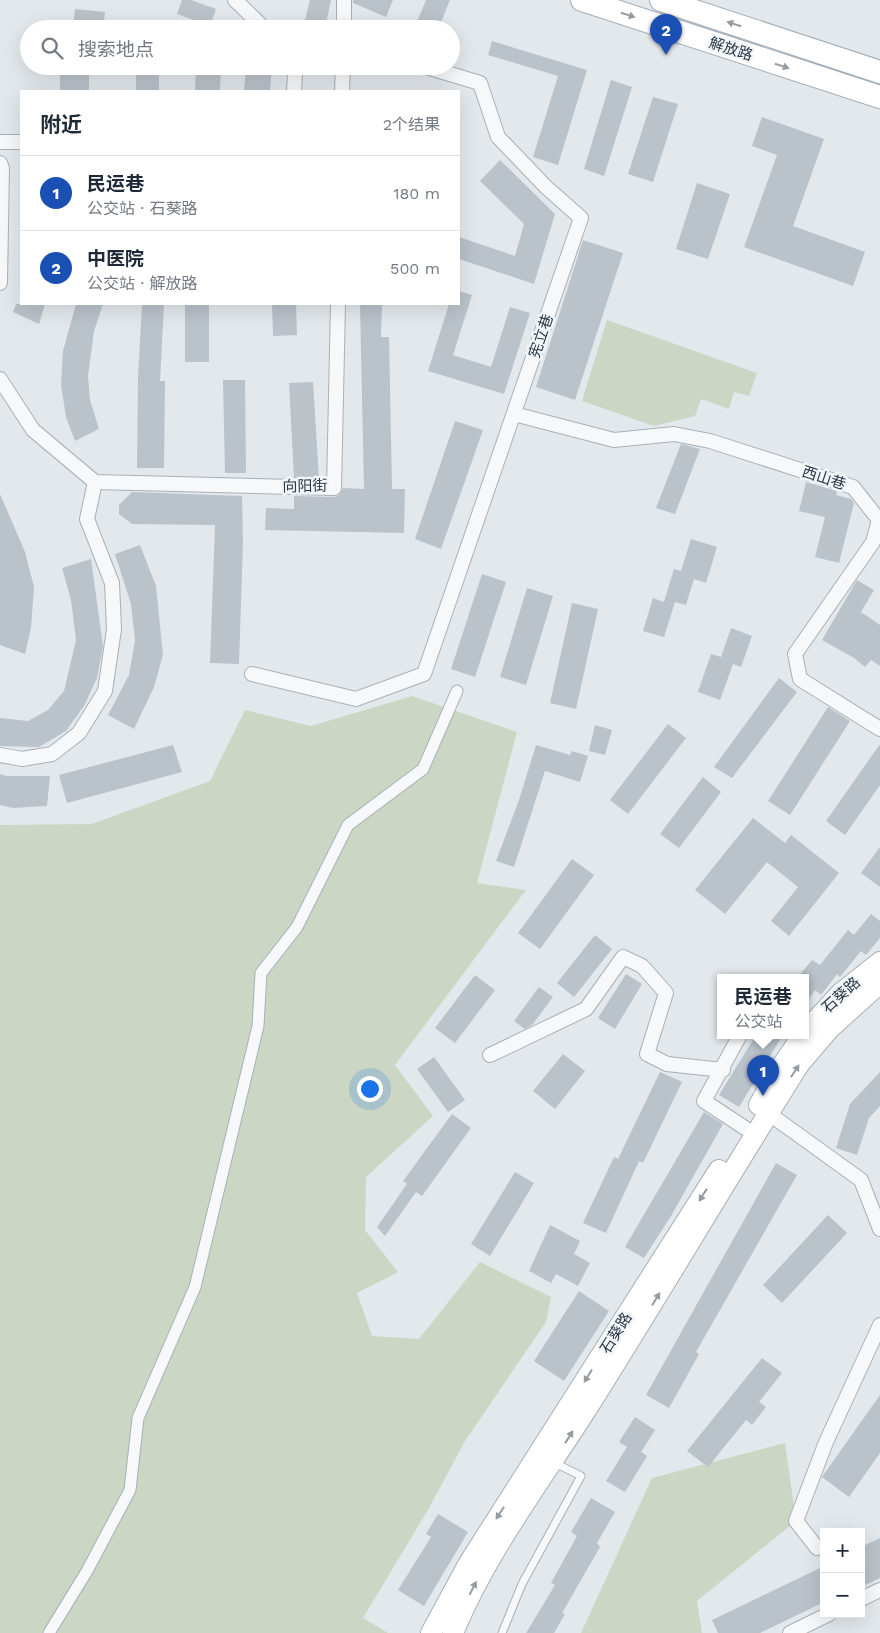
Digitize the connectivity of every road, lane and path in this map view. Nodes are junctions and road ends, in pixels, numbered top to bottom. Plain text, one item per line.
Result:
1 (235, 0) edge
2 (344, 0) edge
3 (582, 0) edge
4 (661, 0) edge
5 (256, 20) edge
6 (344, 20) edge
7 (880, 72) edge
8 (295, 75) edge
9 (343, 75) edge
10 (455, 75) edge
11 (294, 90) edge
12 (342, 90) edge
13 (880, 97) edge
14 (0, 142) edge
15 (20, 142) edge
16 (0, 163) edge
17 (0, 283) edge
18 (338, 305) edge
19 (0, 379) edge
20 (514, 414) junction
21 (95, 482) junction
22 (877, 543) edge
23 (252, 674) dead end
24 (457, 691) dead end
25 (880, 729) edge
26 (0, 756) edge
27 (880, 962) edge
28 (880, 983) edge
29 (809, 1028) edge
30 (738, 1039) edge
31 (800, 1039) edge
32 (490, 1056) dead end
33 (723, 1070) junction
34 (764, 1110) junction
35 (745, 1128) junction
36 (880, 1229) edge
37 (880, 1326) edge
38 (553, 1462) junction
39 (817, 1548) dead end
40 (880, 1590) edge
41 (865, 1597) edge
42 (821, 1618) edge
43 (49, 1633) edge
44 (431, 1633) edge
45 (453, 1633) edge
46 (502, 1633) edge
47 (790, 1633) edge

1 - 5 street
2 - 6 street
3 -> 13 main road, 解放路
7 -> 4 main road, 解放路
8 - 11 street
9 - 12 street
10 - 20 street, 宪立巷
14 - 15 street
16 - 17 street
18 - 21 street, 向阳街
19 - 21 street
20 - 22 street, 西山巷
20 - 23 street, 宪立巷
21 - 26 street
22 - 25 street, 西山巷
24 - 43 street
27 - 29 main road, 石葵路
34 -> 28 main road
30 - 33 street
31 - 34 main road, 石葵路
32 - 33 street
33 - 35 street
34 - 35 main road, 石葵路
34 - 36 street
38 -> 34 main road
35 -> 44 main road, 石葵路
37 - 39 street
45 -> 38 main road
38 - 46 lane
40 - 41 street
42 - 47 street

